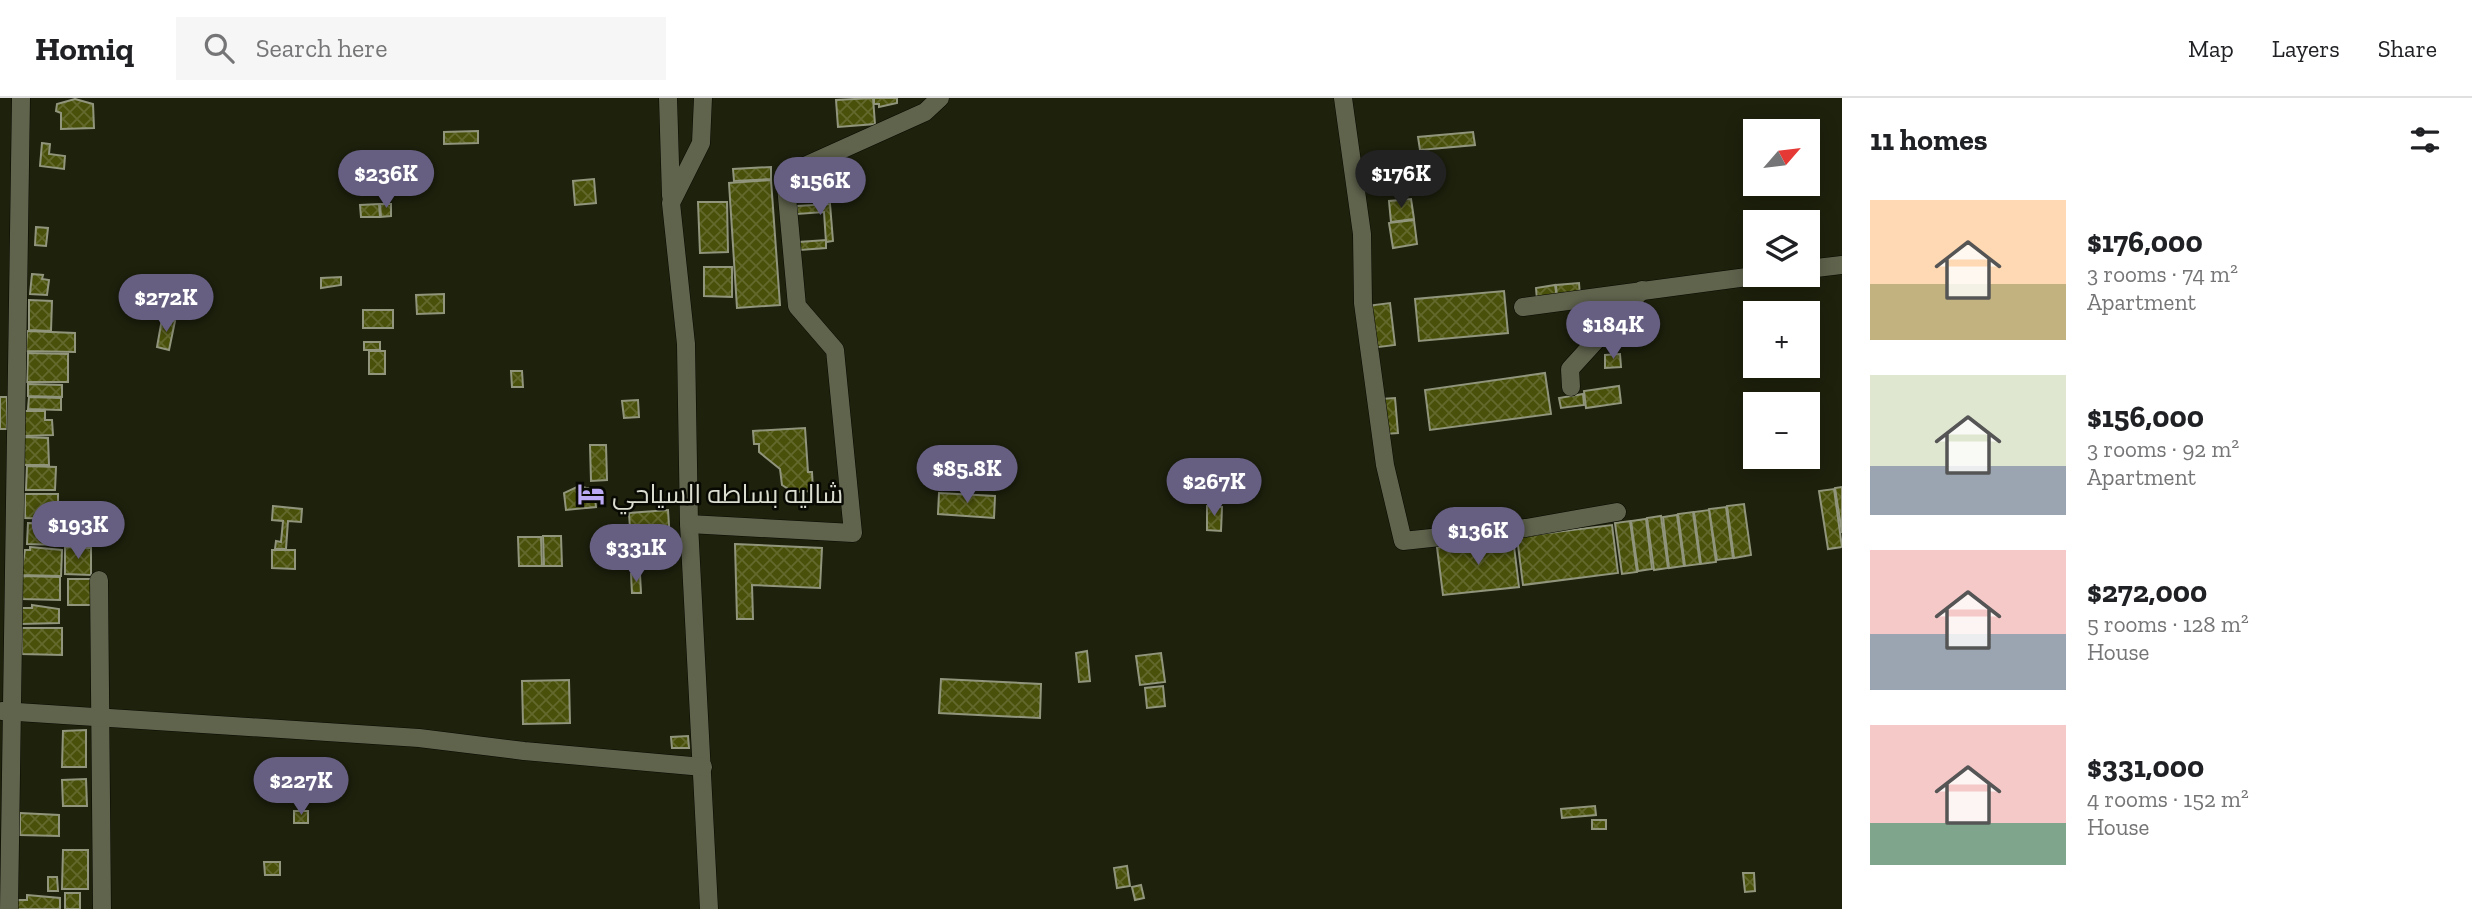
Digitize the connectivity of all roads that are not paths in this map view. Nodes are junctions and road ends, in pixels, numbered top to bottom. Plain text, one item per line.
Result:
1 (21, 98) edge
2 (668, 98) edge
3 (703, 98) edge
4 (940, 98) edge
5 (1343, 98) edge
6 (671, 203) junction
7 (1842, 265) edge
8 (1820, 268) edge
9 (1743, 277) edge
10 (1642, 290) junction
11 (1523, 307) dead end
12 (1571, 387) dead end
13 (9, 390) edge
14 (1617, 512) dead end
15 (689, 524) junction
16 (99, 580) dead end
17 (6, 629) edge
18 (5, 712) edge
19 (100, 716) junction
20 (703, 767) junction
21 (5, 810) edge
22 (9, 909) edge
23 (102, 909) edge
24 (709, 909) edge

1 - 13 street
2 - 6 street
3 - 6 street
4 - 15 street
5 - 14 street
6 - 15 street
7 - 8 street
9 - 10 street
10 - 11 street
10 - 12 street
13 - 17 street
15 - 20 street
16 - 19 street
17 - 18 street
18 - 19 street
18 - 21 street
19 - 20 street
19 - 23 street
20 - 24 street
21 - 22 street

